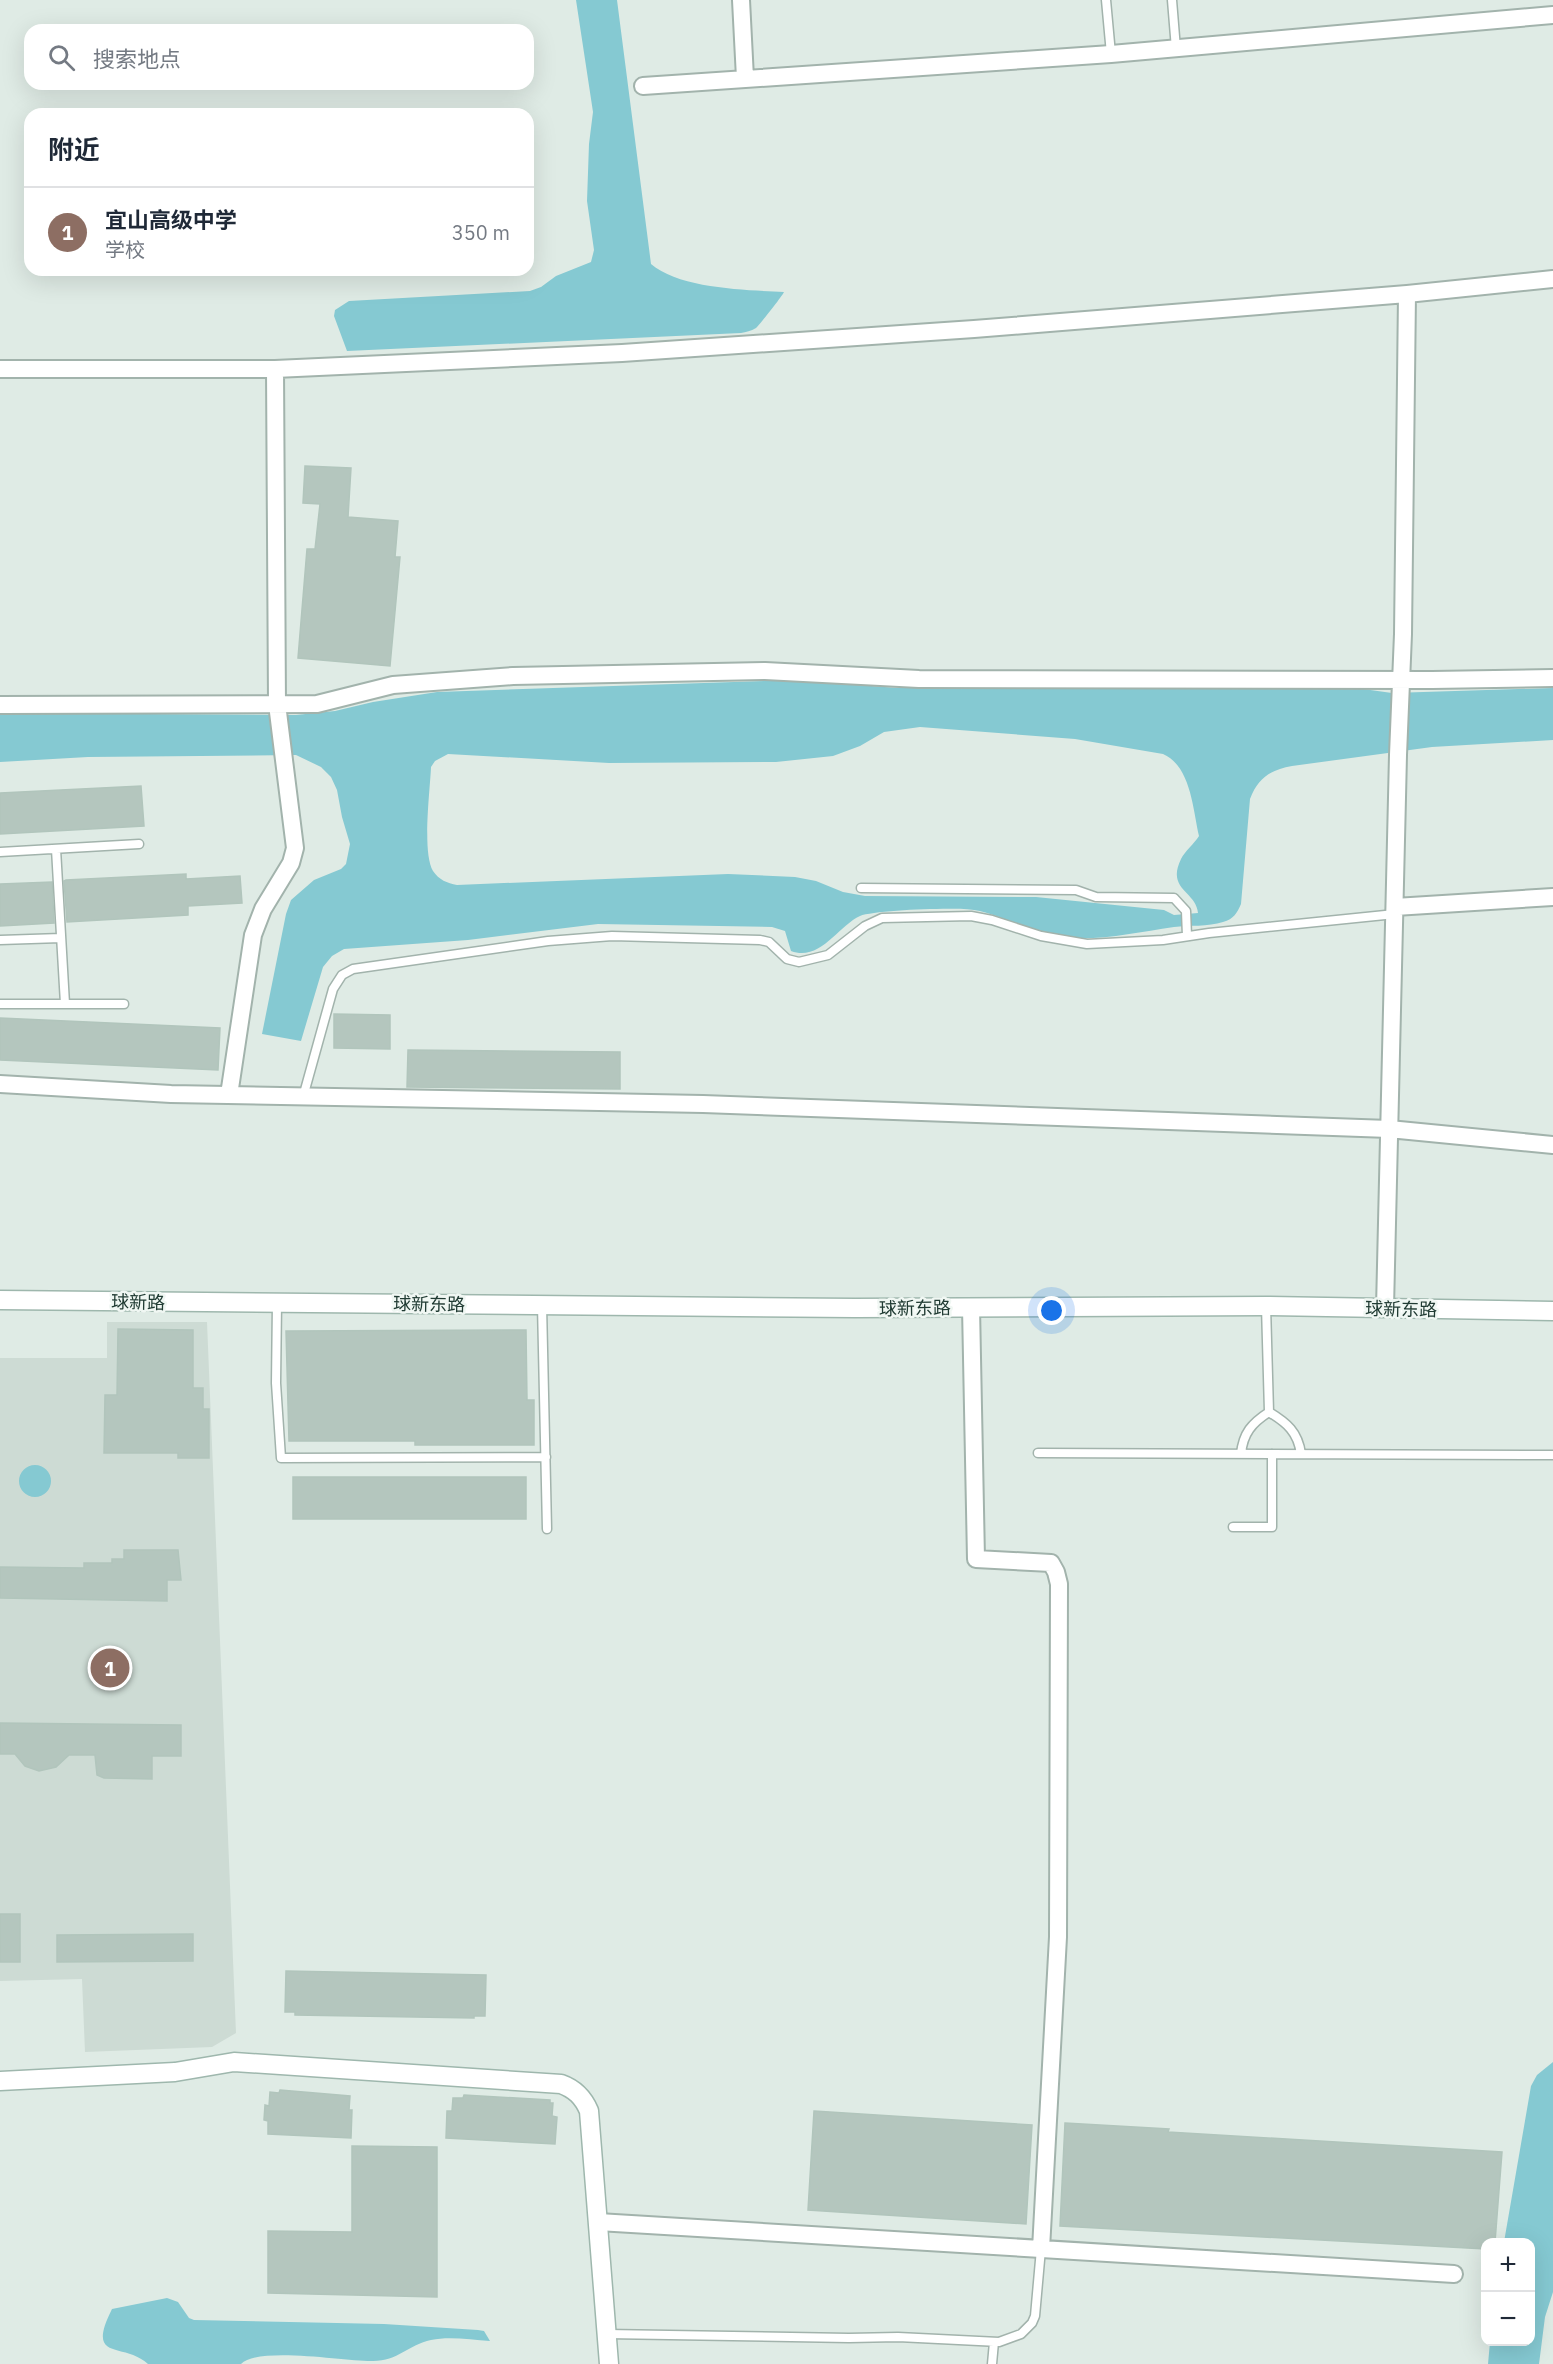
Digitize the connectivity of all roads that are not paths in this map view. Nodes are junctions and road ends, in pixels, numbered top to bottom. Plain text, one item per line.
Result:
1 (741, 0) edge
2 (1106, 0) edge
3 (1172, 0) edge
4 (1553, 15) edge
5 (1176, 49) junction
6 (1111, 54) junction
7 (745, 78) junction
8 (643, 86) dead end
9 (1553, 279) edge
10 (1407, 294) junction
11 (0, 369) edge
12 (275, 369) junction
13 (1553, 678) edge
14 (1401, 684) junction
15 (0, 705) edge
16 (277, 707) junction
17 (139, 844) dead end
18 (56, 849) junction
19 (0, 852) edge
20 (861, 888) dead end
21 (1553, 897) edge
22 (1395, 910) junction
23 (1187, 932) junction
24 (61, 938) junction
25 (0, 940) edge
26 (0, 1004) edge
27 (65, 1004) junction
28 (124, 1004) dead end
29 (0, 1084) edge
30 (230, 1095) junction
31 (303, 1097) junction
32 (1389, 1129) junction
33 (1553, 1144) edge
34 (0, 1300) edge
35 (277, 1303) junction
36 (542, 1305) junction
37 (1266, 1306) junction
38 (971, 1307) junction
39 (1385, 1308) junction
40 (1553, 1311) edge
41 (1269, 1412) junction
42 (1038, 1453) dead end
43 (1241, 1454) junction
44 (1272, 1454) junction
45 (1301, 1454) junction
46 (1553, 1455) edge
47 (546, 1457) junction
48 (1233, 1527) dead end
49 (548, 1528) dead end
50 (0, 2081) edge
51 (598, 2222) junction
52 (1041, 2249) junction
53 (1454, 2274) dead end
54 (606, 2334) junction
55 (994, 2342) junction
56 (609, 2364) edge
57 (992, 2364) edge

1 - 7 street
2 - 6 lane
3 - 5 lane
4 - 5 street
5 - 6 street
6 - 7 street
7 - 8 street
9 - 10 street
10 - 12 street
10 - 14 street
11 - 12 street
12 - 16 street
13 - 14 street
14 - 16 street
14 - 22 street
15 - 16 street
16 - 30 street
17 - 18 lane
18 - 19 lane
18 - 24 lane
20 - 23 lane
21 - 22 street
22 - 23 lane
22 - 32 street
23 - 31 lane
24 - 25 lane
24 - 27 lane
26 - 27 lane
27 - 28 lane
29 - 30 street
30 - 31 street
31 - 32 street
32 - 33 street
32 - 39 street
34 - 35 street, 球新路
35 - 36 street, 球新东路
35 - 47 lane
36 - 38 street, 球新东路
36 - 47 lane
37 - 38 street, 球新东路
37 - 39 street, 球新东路
37 - 41 lane
38 - 52 street
39 - 40 street, 球新东路
41 - 43 lane
41 - 45 lane
42 - 43 lane
43 - 44 lane
44 - 45 lane
44 - 48 lane
45 - 46 lane
47 - 49 lane
50 - 51 street
51 - 52 street
51 - 54 street
52 - 53 street
52 - 55 lane
54 - 55 lane
54 - 56 street
55 - 57 lane

